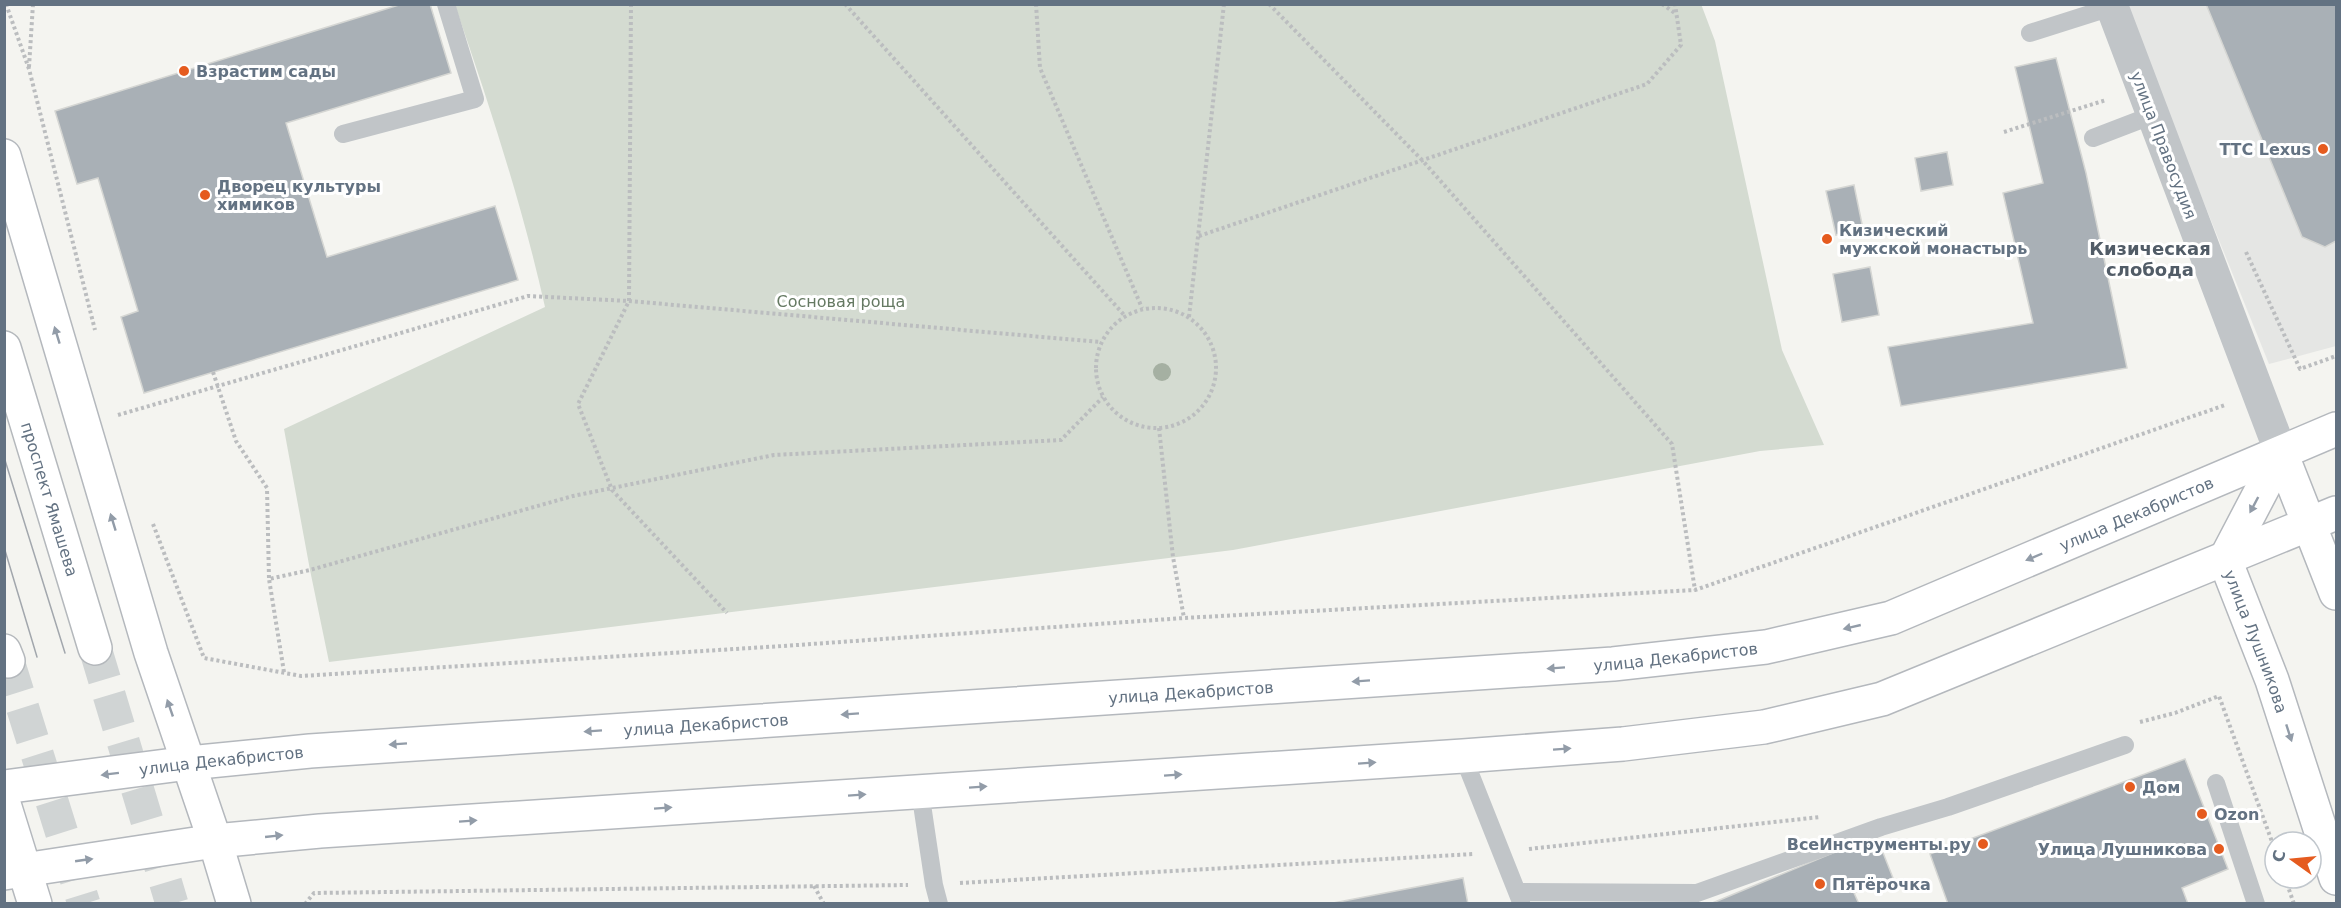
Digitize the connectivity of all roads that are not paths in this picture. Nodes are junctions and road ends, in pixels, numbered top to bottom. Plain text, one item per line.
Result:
1 (446, 4) edge
2 (2112, 6) edge
3 (2030, 33) dead end
4 (2153, 115) junction
5 (343, 134) dead end
6 (2093, 138) dead end
7 (4, 156) edge
8 (4, 348) edge
9 (2337, 429) edge
10 (2281, 453) junction
11 (2323, 519) edge
12 (2225, 560) junction
13 (2337, 592) edge
14 (95, 648) tunnel mouth
15 (2124, 745) dead end
16 (1463, 756) junction
17 (189, 764) junction
18 (2216, 783) dead end
19 (4, 787) edge
20 (920, 791) junction
21 (4, 804) edge
22 (215, 842) junction
23 (15, 871) edge
24 (2337, 878) edge
25 (1520, 898) edge
26 (35, 903) edge
27 (234, 903) edge
28 (939, 903) edge
29 (2256, 903) edge

1 - 5 lane
2 - 3 lane
2 - 4 street, улица Правосудия
4 - 6 lane
4 - 10 street, улица Правосудия
17 -> 7 main road
8 - 14 main road, проспект Ямашева
9 - 10 main road, улица Декабристов
10 - 11 main road
10 -> 12 main road, улица Лушникова
10 -> 17 main road, улица Декабристов
11 - 12 main road
11 - 13 main road
16 -> 12 main road
12 -> 24 main road, улица Лушникова
15 - 25 lane
20 -> 16 main road
16 - 25 lane
17 -> 19 main road, улица Декабристов
17 - 22 main road
18 - 29 lane
22 -> 20 main road
20 - 28 lane
21 - 23 main road
23 -> 22 main road
22 - 27 main road
23 - 26 main road

